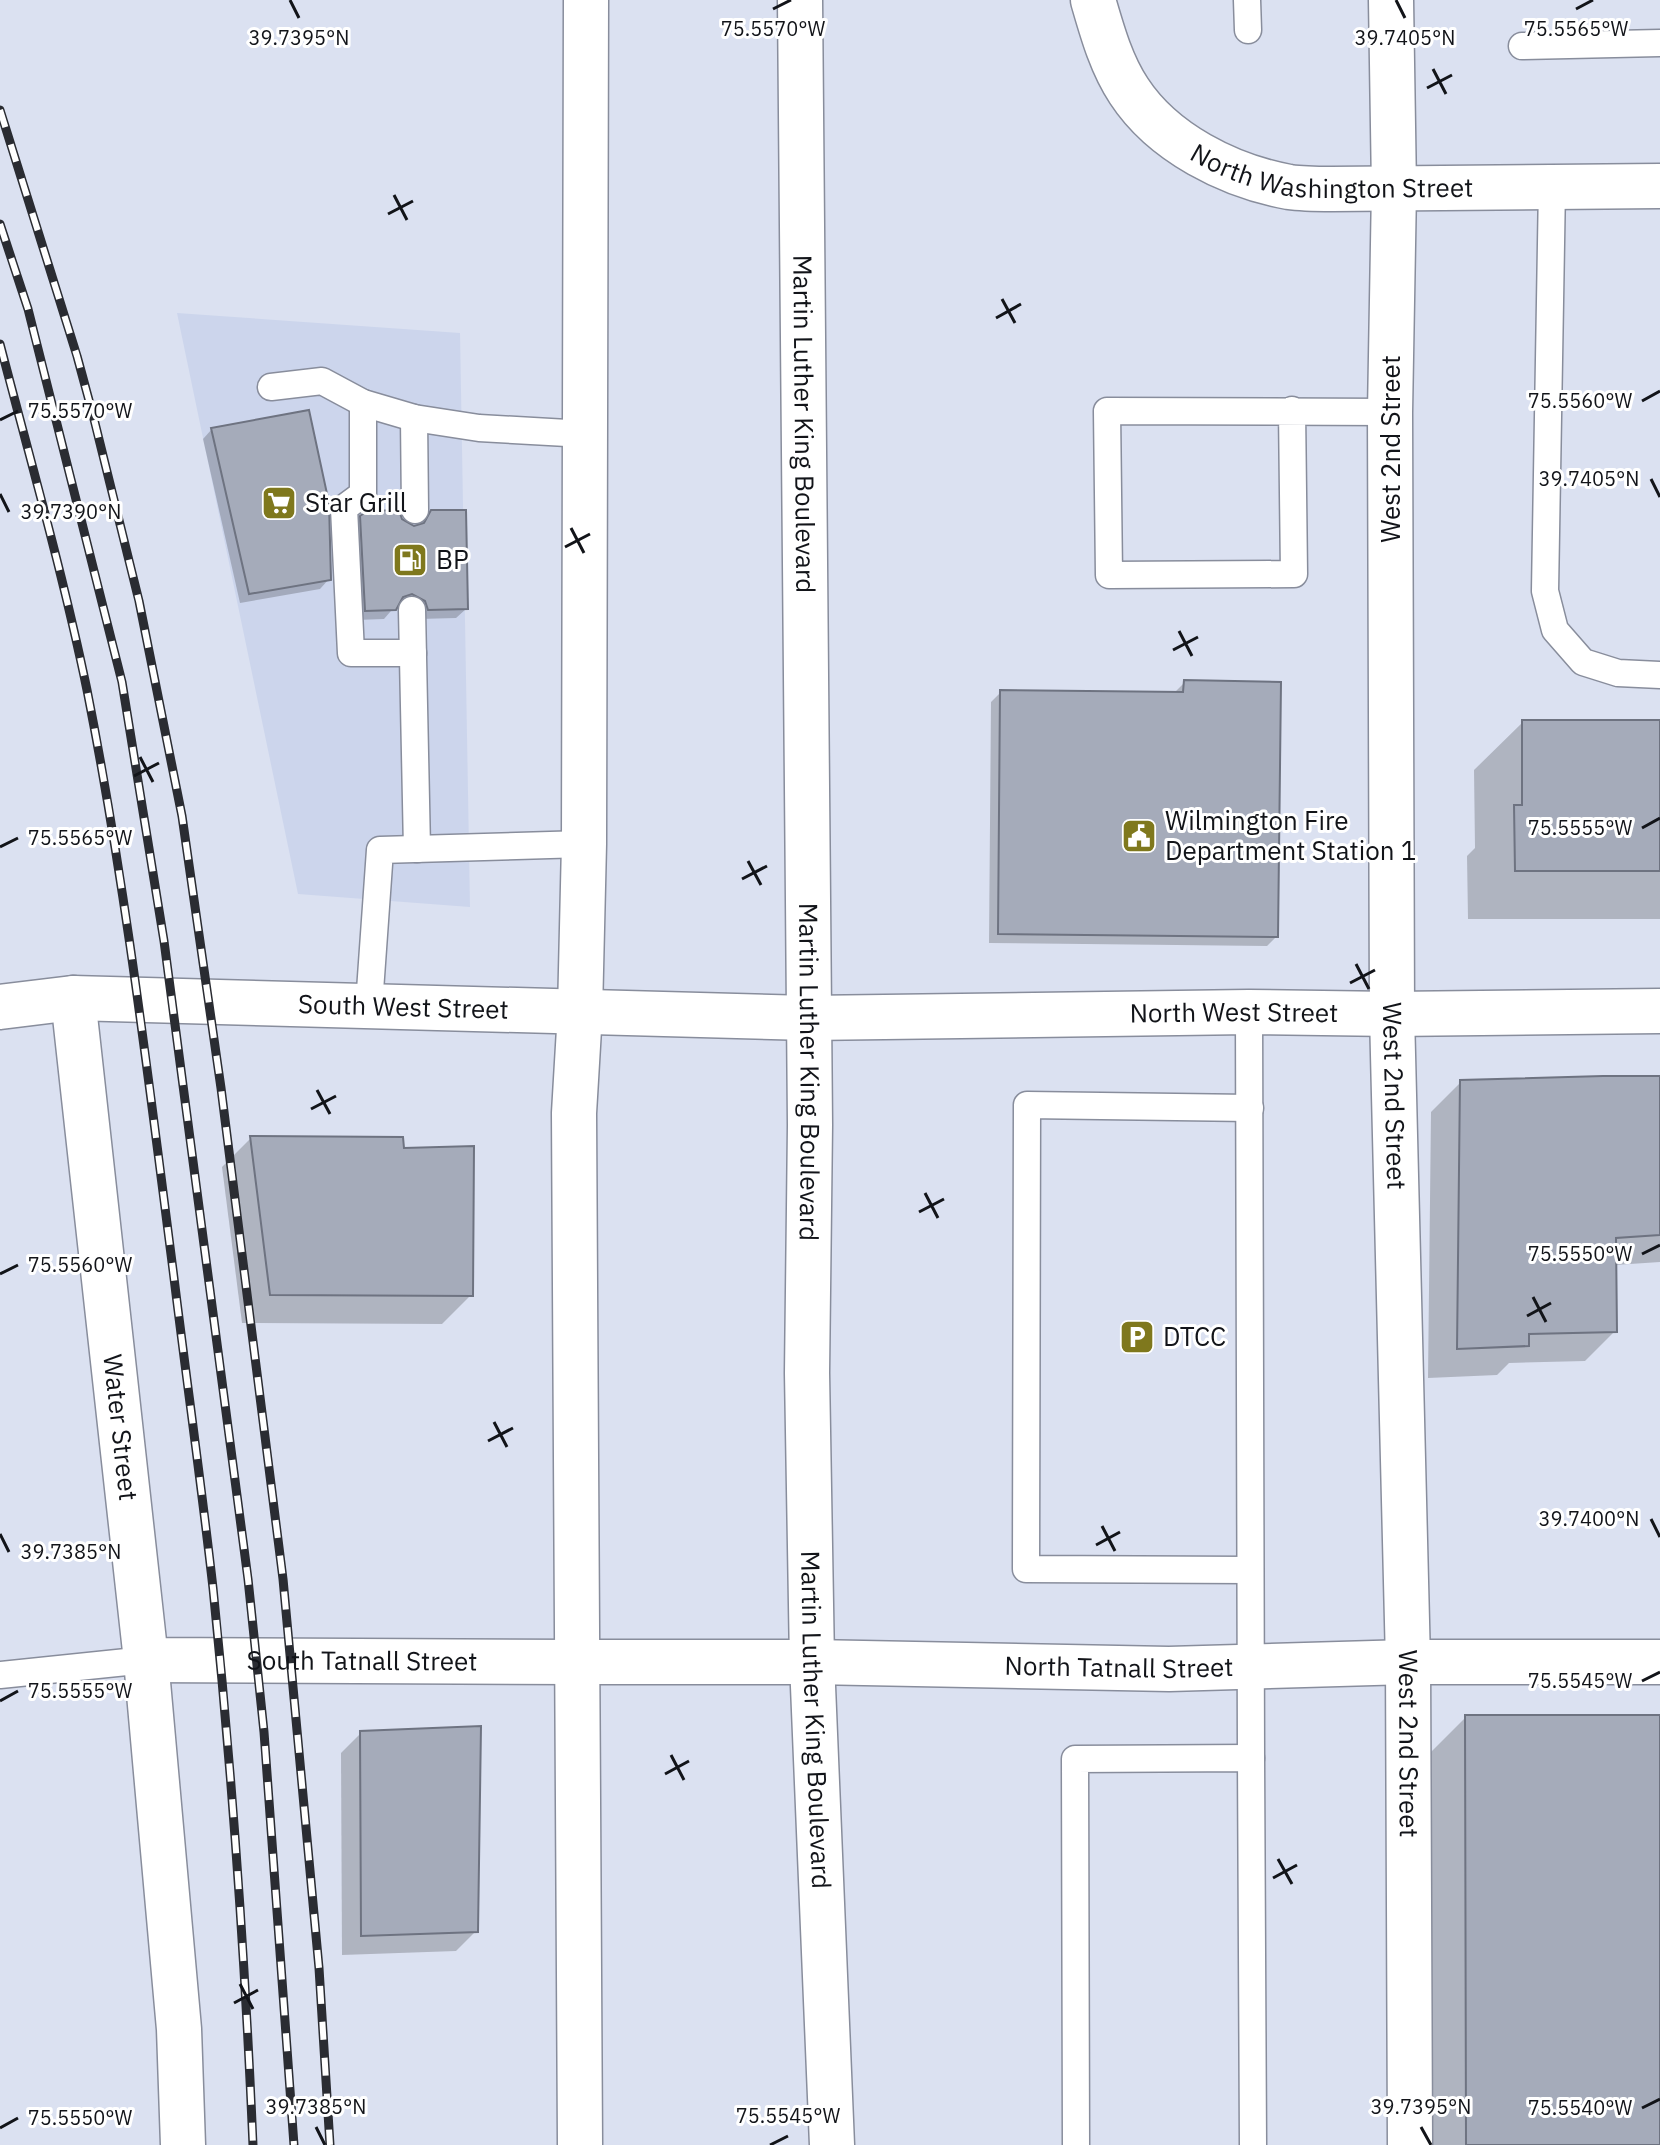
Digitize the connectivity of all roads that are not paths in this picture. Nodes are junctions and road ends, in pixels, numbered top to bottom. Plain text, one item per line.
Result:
1 (586, 0) edge
2 (800, 0) edge
3 (1093, 0) edge
4 (1247, 0) edge
5 (1391, 0) edge
6 (1248, 30) dead end
7 (1660, 43) edge
8 (1522, 46) dead end
9 (1552, 186) junction
10 (1660, 186) edge
11 (1394, 189) junction
12 (271, 387) dead end
13 (363, 403) junction
14 (1292, 410) junction
15 (1390, 412) junction
16 (414, 418) junction
17 (585, 434) junction
18 (415, 510) dead end
19 (412, 610) dead end
20 (413, 653) junction
21 (1660, 675) edge
22 (584, 844) junction
23 (417, 849) junction
24 (73, 998) junction
25 (369, 1005) junction
26 (0, 1007) edge
27 (1660, 1011) edge
28 (580, 1012) junction
29 (1249, 1012) junction
30 (1392, 1014) junction
31 (808, 1018) junction
32 (1250, 1108) junction
33 (1250, 1570) junction
34 (146, 1660) junction
35 (577, 1662) junction
36 (812, 1662) junction
37 (1408, 1662) junction
38 (1660, 1662) edge
39 (1249, 1667) junction
40 (0, 1675) edge
41 (1251, 1758) junction
42 (183, 2145) edge
43 (580, 2145) edge
44 (832, 2145) edge
45 (1076, 2145) edge
46 (1253, 2145) edge
47 (1410, 2145) edge

1 - 17 main road
2 - 31 main road, Martin Luther King Boulevard
3 - 11 main road, North Washington Street
4 - 6 lane
5 - 11 main road, West 2nd Street
7 - 8 lane
9 - 10 main road, North Washington Street
9 - 11 main road, North Washington Street
9 - 21 lane
11 - 15 main road, West 2nd Street
12 - 13 lane
13 - 16 lane
13 - 20 lane
14 - 14 lane
14 - 15 lane
15 - 30 main road, West 2nd Street
16 - 17 lane
16 - 18 lane
17 - 22 main road
19 - 20 lane
20 - 23 lane
22 - 23 lane
22 - 28 main road
23 - 25 lane
24 - 25 main road, South West Street
24 - 26 main road, South West Street
24 - 34 main road, Water Street
25 - 28 main road, South West Street
27 - 30 main road, North West Street
28 - 31 main road, South West Street
28 - 35 main road
29 - 30 main road, North West Street
29 - 31 main road, North West Street
29 - 32 lane
30 - 37 main road, West 2nd Street
31 - 36 main road, Martin Luther King Boulevard
32 - 33 lane
32 - 33 lane
33 - 39 lane
34 - 35 main road, South Tatnall Street
34 - 40 lane
34 - 42 main road, Water Street
35 - 36 main road, North Tatnall Street
35 - 43 main road
36 - 39 main road, North Tatnall Street
36 - 44 main road, Martin Luther King Boulevard
37 - 38 main road, North Tatnall Street
37 - 39 main road, North Tatnall Street
37 - 47 main road, West 2nd Street
39 - 41 lane
41 - 45 lane
41 - 46 lane

